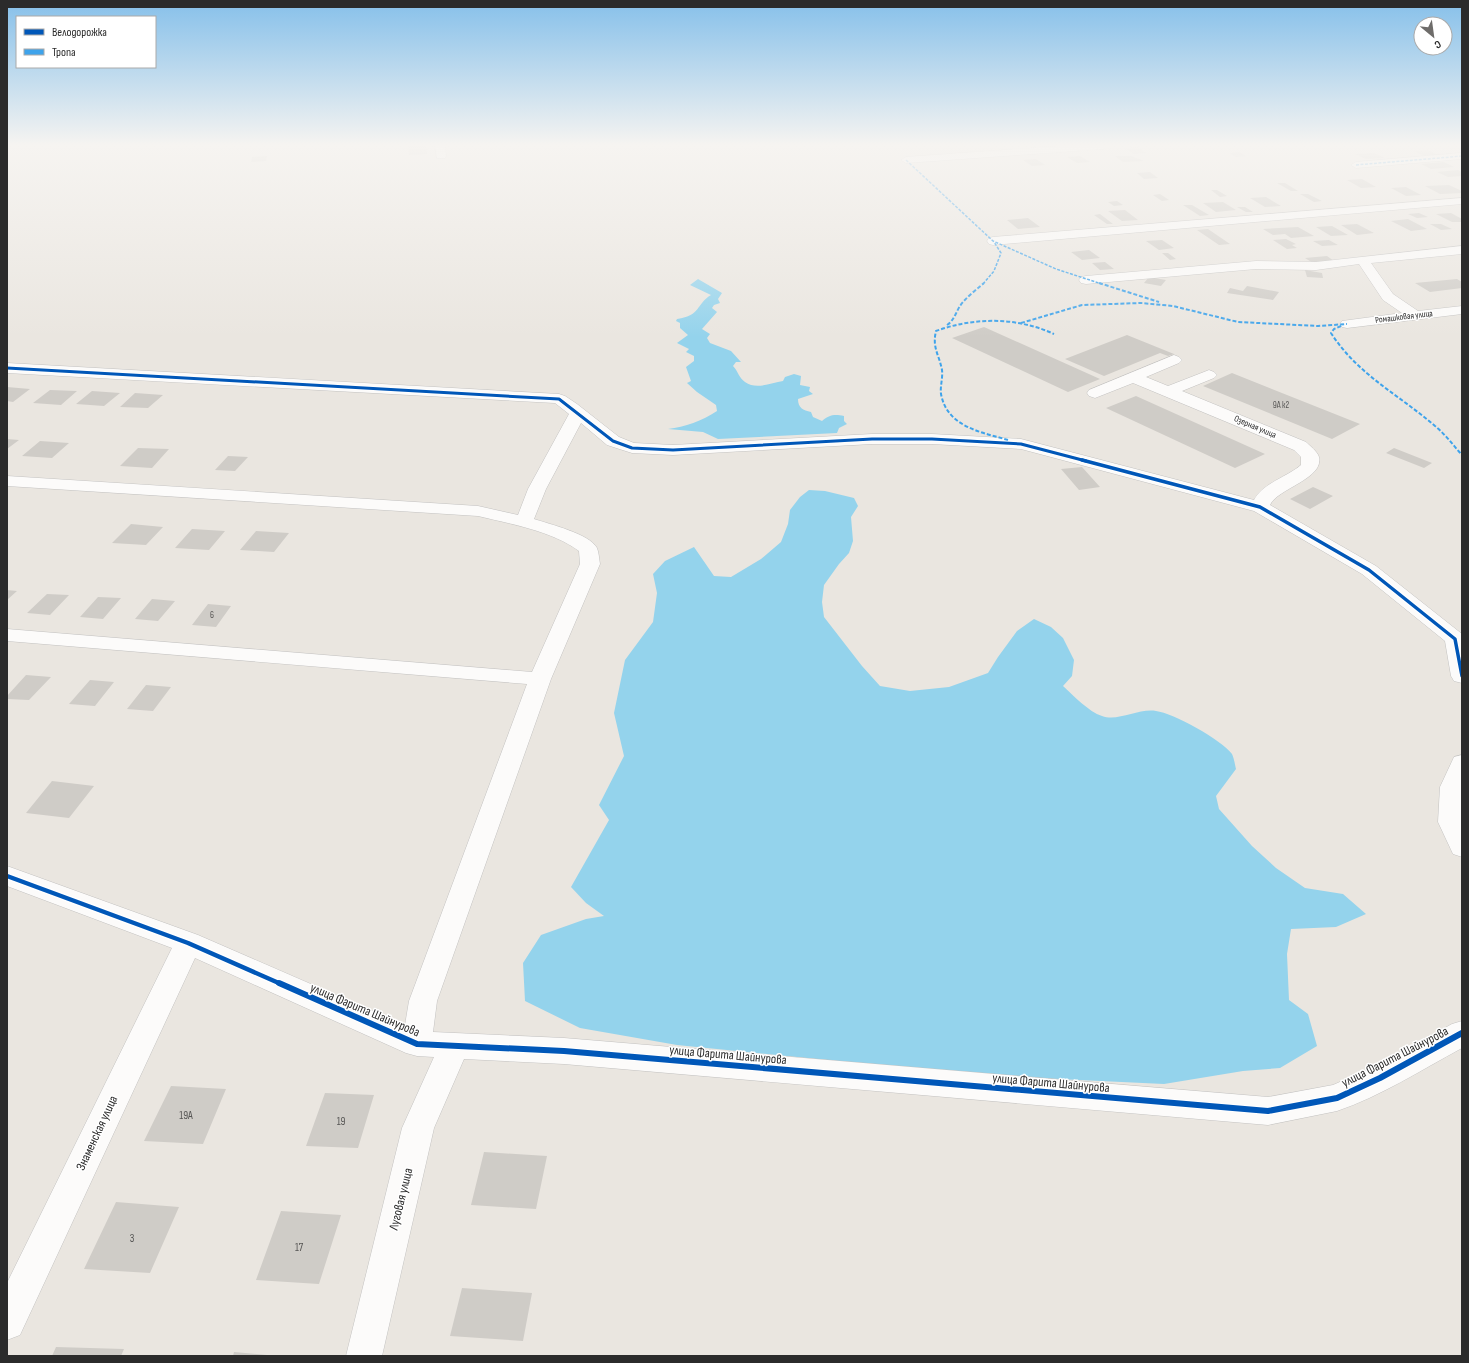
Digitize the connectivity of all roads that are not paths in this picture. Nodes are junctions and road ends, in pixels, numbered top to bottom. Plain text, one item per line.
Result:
1 (1364, 210) edge
2 (992, 241) dead end
3 (1462, 250) edge
4 (1362, 260) junction
5 (1086, 280) dead end
6 (1462, 310) edge
7 (1414, 315) junction
8 (1347, 324) dead end
9 (1174, 360) dead end
10 (7, 368) edge
11 (1210, 375) dead end
12 (1133, 377) junction
13 (1168, 391) junction
14 (1094, 393) dead end
15 (578, 413) junction
16 (7, 481) edge
17 (1260, 506) junction
18 (524, 522) junction
19 (7, 635) edge
20 (1462, 676) edge
21 (540, 679) junction
22 (1462, 763) edge
23 (1462, 848) edge
24 (7, 876) edge
25 (188, 943) junction
26 (1462, 1033) edge
27 (417, 1044) junction
28 (454, 1047) junction
29 (7, 1322) edge
30 (364, 1356) edge

1 - 2 street
3 - 4 street
4 - 5 street
4 - 7 street
6 - 7 street, Ромашковая улица
7 - 8 street, Ромашковая улица
9 - 12 street
10 - 15 street
11 - 13 street
12 - 13 street
12 - 14 street
13 - 17 street, Озерная улица
15 - 17 street
15 - 18 street
16 - 18 street
17 - 20 street
18 - 21 street
19 - 21 street
21 - 27 street
22 - 23 street
24 - 25 street, улица Фарита Шайнурова
25 - 27 street, улица Фарита Шайнурова
25 - 29 street, Знаменская улица
26 - 28 street, улица Фарита Шайнурова
27 - 28 street, улица Фарита Шайнурова
28 - 30 street, Луговая улица

